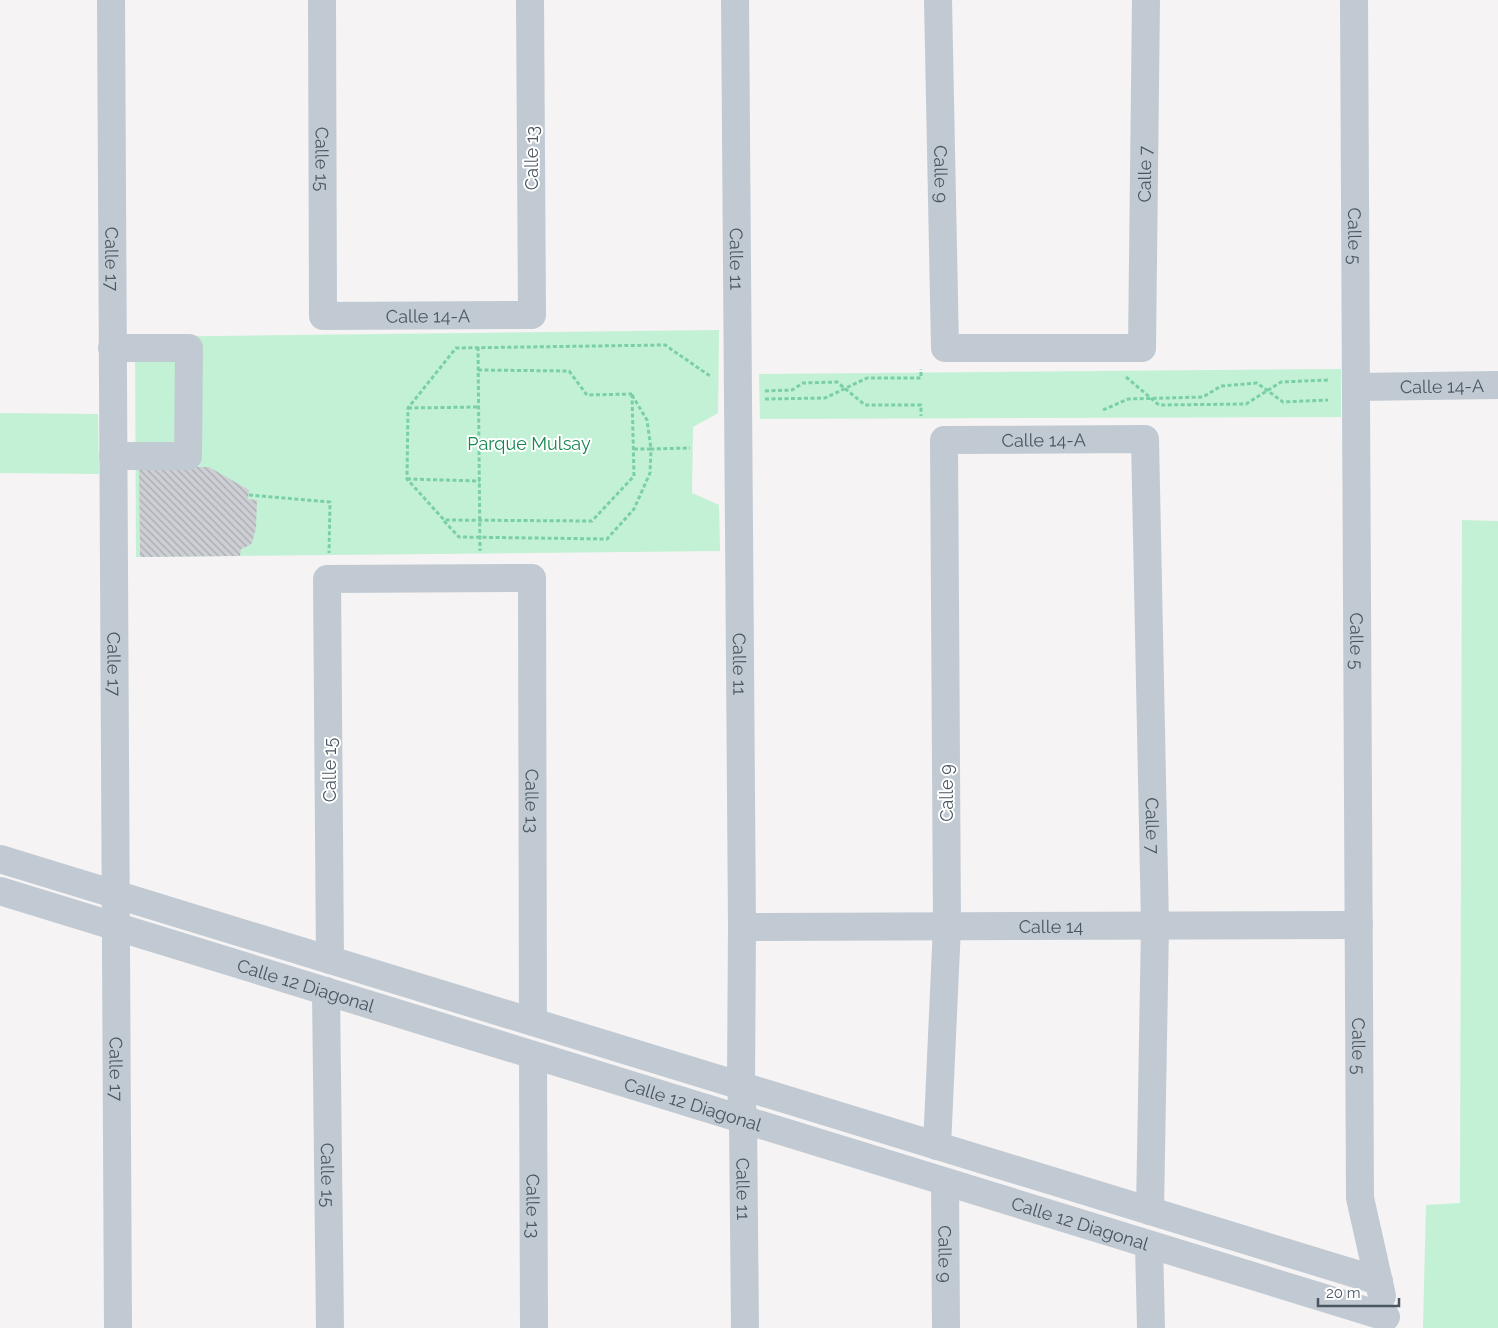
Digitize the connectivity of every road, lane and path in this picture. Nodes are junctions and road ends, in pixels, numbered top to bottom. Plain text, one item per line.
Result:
1 (111, 0) edge
2 (322, 0) edge
3 (530, 0) edge
4 (735, 0) edge
5 (938, 0) edge
6 (1146, 0) edge
7 (1354, 0) edge
8 (532, 315) joint
9 (323, 316) joint
10 (478, 338) dead end
11 (112, 348) junction
12 (478, 348) junction
13 (1142, 348) joint
14 (921, 369) dead end
15 (478, 370) junction
16 (1123, 374) dead end
17 (714, 379) dead end
18 (1498, 385) edge
19 (846, 389) junction
20 (1341, 389) junction
21 (762, 391) dead end
22 (1267, 391) junction
23 (632, 394) junction
24 (1151, 398) junction
25 (761, 399) dead end
26 (479, 407) junction
27 (408, 408) junction
28 (1097, 412) dead end
29 (921, 416) dead end
30 (1145, 439) joint
31 (944, 440) joint
32 (690, 448) dead end
33 (633, 449) junction
34 (651, 449) junction
35 (113, 456) junction
36 (407, 479) junction
37 (480, 481) junction
38 (249, 495) dead end
39 (444, 520) junction
40 (480, 520) junction
41 (480, 537) junction
42 (480, 556) dead end
43 (328, 568) junction
44 (0, 859) edge
45 (0, 891) edge
46 (116, 895) junction
47 (1156, 925) junction
48 (1359, 925) junction
49 (116, 926) junction
50 (947, 926) junction
51 (742, 927) junction
52 (330, 960) junction
53 (326, 991) junction
54 (533, 1022) junction
55 (533, 1055) junction
56 (741, 1086) junction
57 (743, 1120) junction
58 (937, 1146) junction
59 (945, 1182) junction
60 (1150, 1211) junction
61 (1149, 1245) junction
62 (1378, 1281) junction
63 (1387, 1323) edge
64 (118, 1328) edge
65 (330, 1328) edge
66 (534, 1328) edge
67 (746, 1328) edge
68 (946, 1328) edge
69 (1151, 1328) edge

1 - 11 street, Calle 17
2 - 9 street, Calle 15
3 - 8 street, Calle 13
4 - 51 street, Calle 11
5 - 13 street, Calle 9
6 - 13 street, Calle 7
7 - 20 street, Calle 5
8 - 9 street, Calle 14-A
10 - 12 path
11 - 35 street, Calle 17
11 - 35 street
12 - 15 path
12 - 17 path
12 - 27 path
14 - 19 path
15 - 23 path
15 - 26 path
16 - 24 path, Calle 14-A
18 - 20 street, Calle 14-A
19 - 21 path
19 - 25 path
19 - 29 path
20 - 22 path, Calle 14-A
20 - 22 path, Calle 14-A
20 - 48 street, Calle 5
22 - 24 path, Calle 14-A
22 - 24 path, Calle 14-A
23 - 33 path
23 - 34 path
24 - 28 path, Calle 14-A
26 - 27 path
26 - 37 path
27 - 36 path
30 - 31 street, Calle 14-A
30 - 47 street, Calle 7
31 - 50 street, Calle 9
32 - 34 path
33 - 34 path
33 - 40 path
34 - 41 path
35 - 46 street, Calle 17
36 - 37 path
36 - 39 path
37 - 40 path
38 - 43 path
39 - 40 path
39 - 41 path
40 - 41 path
41 - 42 path
43 - 52 street, Calle 15
43 - 54 street, Calle 13
44 - 46 street, Calle 12 Diagonal
45 - 49 street, Calle 12 Diagonal
46 - 49 street, Calle 17
46 - 52 street, Calle 12 Diagonal
47 - 48 street, Calle 14
47 - 50 street, Calle 14
47 - 60 street, Calle 7
48 - 62 street, Calle 5
49 - 53 street, Calle 12 Diagonal
49 - 64 street, Calle 17
50 - 51 street, Calle 14
50 - 58 street, Calle 9
51 - 56 street, Calle 11
52 - 54 street, Calle 12 Diagonal
53 - 55 street, Calle 12 Diagonal
53 - 65 street, Calle 15
54 - 56 street, Calle 12 Diagonal
55 - 57 street, Calle 12 Diagonal
55 - 66 street, Calle 13
56 - 57 street, Calle 11
56 - 58 street, Calle 12 Diagonal
57 - 59 street, Calle 12 Diagonal
57 - 67 street, Calle 11
58 - 60 street, Calle 12 Diagonal
59 - 61 street, Calle 12 Diagonal
59 - 68 street, Calle 9
60 - 62 street, Calle 12 Diagonal
61 - 63 street, Calle 12 Diagonal
61 - 69 street
62 - 63 street, Calle 5

